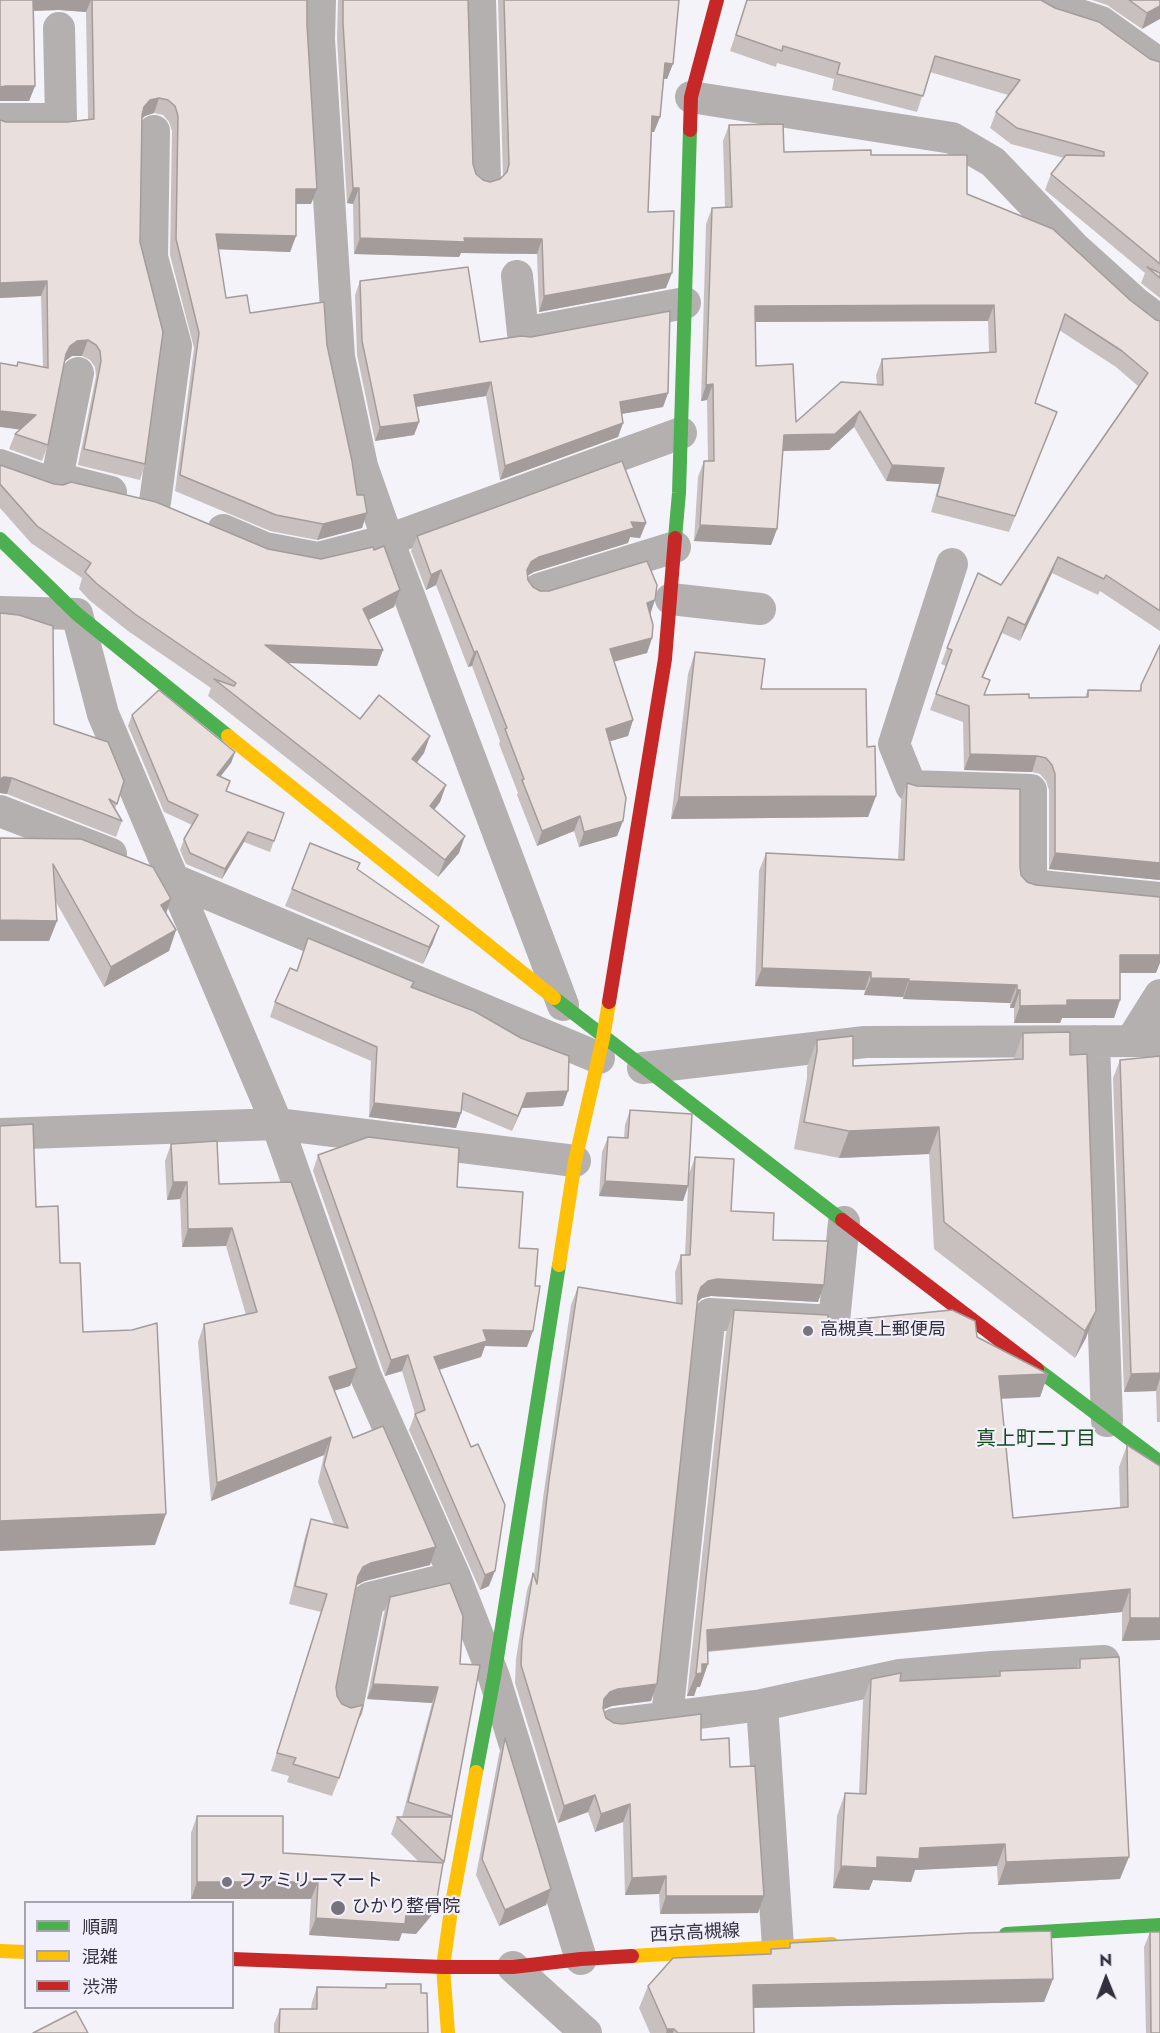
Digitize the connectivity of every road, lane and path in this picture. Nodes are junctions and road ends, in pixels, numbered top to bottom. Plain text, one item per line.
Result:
1 (320, 0) edge
2 (480, 0) edge
3 (1043, 0) edge
4 (712, 1) edge
5 (60, 28) dead end
6 (1154, 60) edge
7 (691, 97) junction
8 (0, 119) edge
9 (154, 131) dead end
10 (485, 179) edge
11 (517, 276) dead end
12 (685, 303) junction
13 (1160, 321) edge
14 (78, 373) dead end
15 (681, 433) junction
16 (0, 465) edge
17 (57, 478) junction
18 (177, 511) junction
19 (0, 539) edge
20 (388, 540) junction
21 (675, 547) junction
22 (952, 564) dead end
23 (539, 589) edge
24 (671, 599) junction
25 (760, 609) dead end
26 (0, 612) edge
27 (77, 614) junction
28 (0, 811) edge
29 (174, 879) junction
30 (1160, 898) edge
31 (1160, 995) edge
32 (563, 1005) junction
33 (1094, 1041) junction
34 (1146, 1041) edge
35 (601, 1048) junction
36 (643, 1068) junction
37 (277, 1124) junction
38 (0, 1134) edge
39 (575, 1161) junction
40 (844, 1222) junction
41 (1107, 1421) junction
42 (1160, 1462) edge
43 (455, 1577) junction
44 (1104, 1661) edge
45 (494, 1677) junction
46 (762, 1706) junction
47 (347, 1708) edge
48 (667, 1717) junction
49 (614, 1724) edge
50 (1160, 1925) edge
51 (993, 1935) edge
52 (850, 1943) edge
53 (778, 1947) junction
54 (0, 1951) edge
55 (24, 1952) edge
56 (234, 1959) edge
57 (581, 1959) junction
58 (444, 1967) junction
59 (513, 1967) junction
60 (448, 2033) edge
61 (586, 2033) edge

1 - 20 street
2 - 10 street
3 - 6 street
4 - 7 street
5 - 8 street
7 - 12 street
7 - 13 street
9 - 18 street
11 - 12 street
12 - 15 street
14 - 17 street
15 - 20 street
15 - 21 street
16 - 17 street
17 - 18 street
18 - 20 street
19 - 27 street
20 - 32 street
21 - 23 street
21 - 24 street
22 - 30 street
24 - 25 street
24 - 35 street
26 - 27 street
27 - 29 street
27 - 32 street
28 - 29 street
29 - 35 street
29 - 37 street
31 - 34 street
32 - 35 street
33 - 34 street
33 - 36 street
33 - 41 street
35 - 36 street
35 - 39 street
36 - 40 street
37 - 38 street
37 - 39 street
37 - 43 street
39 - 45 street
40 - 41 street
40 - 48 street
41 - 42 street
43 - 45 street
43 - 47 street
44 - 46 street
45 - 57 street
45 - 58 street
46 - 48 street
46 - 53 street
48 - 49 street
50 - 51 street
52 - 53 street, 西京高槻線
53 - 57 street, 西京高槻線
54 - 55 street
56 - 58 street, 西京高槻線
57 - 59 street, 西京高槻線
58 - 59 street, 西京高槻線
58 - 60 street
59 - 61 street

